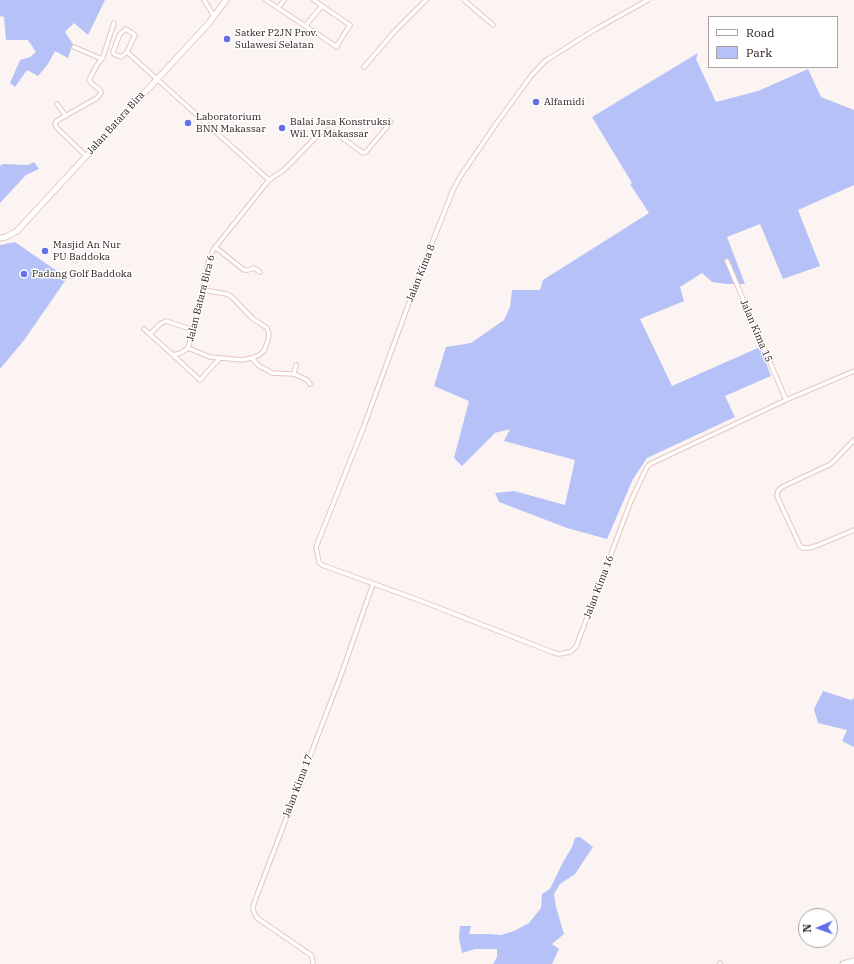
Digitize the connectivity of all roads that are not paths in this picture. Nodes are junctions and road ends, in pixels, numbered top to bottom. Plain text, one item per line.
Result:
1 (204, 0) edge
2 (226, 0) edge
3 (266, 0) edge
4 (284, 0) edge
5 (314, 0) edge
6 (426, 0) edge
7 (464, 0) edge
8 (648, 0) edge
9 (322, 6) junction
10 (278, 8) junction
11 (214, 16) junction
12 (114, 23) dead end
13 (493, 25) dead end
14 (305, 26) junction
15 (74, 48) dead end
16 (127, 52) junction
17 (102, 59) junction
18 (364, 67) dead end
19 (156, 79) junction
20 (57, 104) dead end
21 (66, 116) junction
22 (391, 122) dead end
23 (86, 156) junction
24 (269, 180) junction
25 (0, 238) edge
26 (215, 248) junction
27 (727, 261) dead end
28 (260, 272) dead end
29 (203, 290) junction
30 (144, 329) dead end
31 (193, 330) junction
32 (150, 334) junction
33 (188, 348) junction
34 (173, 355) junction
35 (252, 358) junction
36 (219, 359) junction
37 (296, 365) dead end
38 (854, 371) edge
39 (294, 374) junction
40 (310, 384) dead end
41 (786, 400) junction
42 (854, 440) edge
43 (854, 530) edge
44 (373, 584) junction
45 (854, 961) edge
46 (313, 964) edge
47 (843, 964) edge

1 - 11 street
2 - 11 street, Jalan Batara Bira
3 - 10 street
4 - 10 street
5 - 9 street
6 - 18 street
7 - 13 street
8 - 44 street, Jalan Kima 8
9 - 14 street
9 - 14 street
10 - 14 street
11 - 19 street, Jalan Batara Bira
12 - 17 street
15 - 17 street
16 - 16 street
16 - 19 street
17 - 21 street
19 - 23 street, Jalan Batara Bira
19 - 24 street
20 - 21 street
21 - 23 street
22 - 24 street, Jalan Batara Bira 6
23 - 25 street, Jalan Batara Bira
24 - 26 street, Jalan Batara Bira 6
26 - 28 street
26 - 29 street, Jalan Batara Bira 6
27 - 41 street, Jalan Kima 15
29 - 31 street, Jalan Batara Bira 6
29 - 35 street
30 - 32 street
31 - 32 street
31 - 33 street, Jalan Batara Bira 6
32 - 34 street
33 - 34 street
33 - 36 street
34 - 36 street
35 - 36 street
35 - 39 street
37 - 39 street
38 - 41 street, Jalan Kima 16
39 - 40 street
41 - 44 street, Jalan Kima 16
42 - 43 street
44 - 46 street, Jalan Kima 17
45 - 47 street

